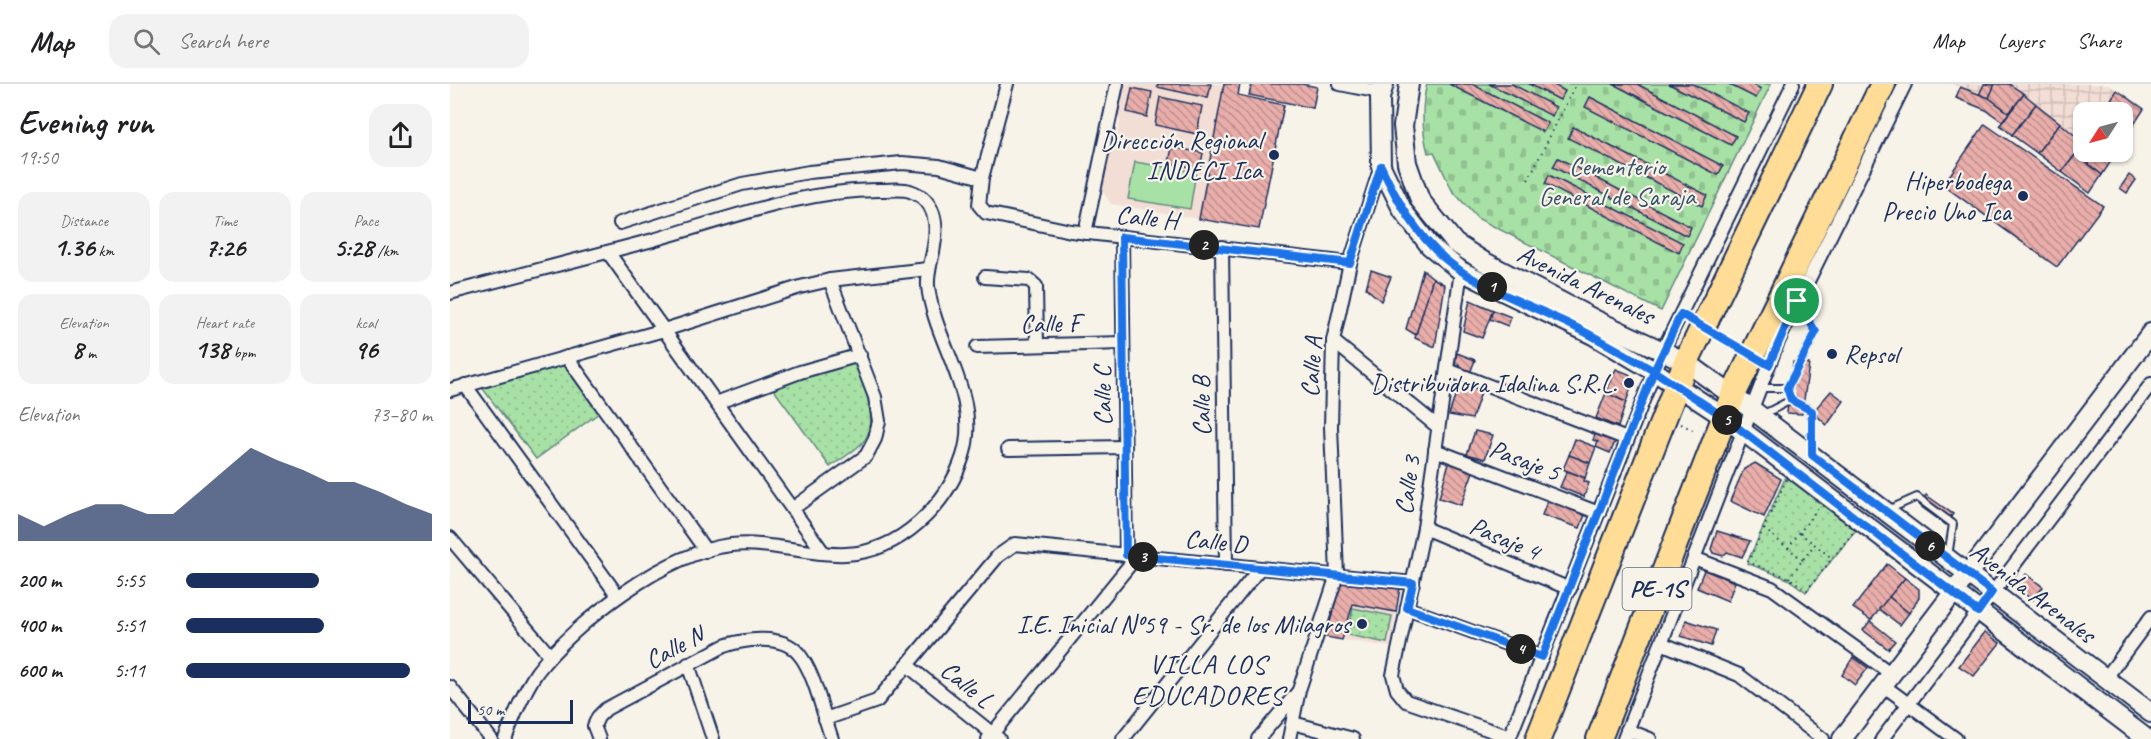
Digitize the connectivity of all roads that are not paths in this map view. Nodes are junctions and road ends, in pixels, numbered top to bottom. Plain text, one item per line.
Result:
1 (1007, 84) edge
2 (1117, 84) edge
3 (1340, 84) edge
4 (1409, 84) edge
5 (1793, 84) edge
6 (1820, 84) edge
7 (1883, 84) edge
8 (1905, 84) edge
9 (1382, 88) edge
10 (1381, 166) junction
11 (982, 178) junction
12 (620, 223) dead end
13 (1085, 233) junction
14 (1122, 237) junction
15 (1222, 247) junction
16 (608, 252) junction
17 (1350, 263) junction
18 (928, 269) junction
19 (1461, 271) junction
20 (985, 277) dead end
21 (831, 280) junction
22 (450, 293) edge
23 (1797, 301) junction
24 (664, 330) junction
25 (2151, 333) edge
26 (1333, 341) junction
27 (1123, 343) junction
28 (1037, 345) junction
29 (977, 347) dead end
30 (1663, 350) junction
31 (860, 355) junction
32 (567, 357) junction
33 (1686, 362) junction
34 (1448, 370) junction
35 (1654, 371) junction
36 (2151, 384) edge
37 (465, 385) junction
38 (1677, 385) junction
39 (1759, 388) junction
40 (1787, 388) junction
41 (450, 390) edge
42 (1791, 400) junction
43 (716, 403) junction
44 (1748, 406) junction
45 (1724, 417) junction
46 (1438, 427) junction
47 (1744, 434) junction
48 (1627, 439) junction
49 (1125, 447) junction
50 (1008, 449) dead end
51 (1435, 450) junction
52 (1812, 455) junction
53 (792, 510) junction
54 (1884, 511) junction
55 (1599, 513) junction
56 (1424, 528) junction
57 (450, 538) edge
58 (706, 551) junction
59 (823, 552) junction
60 (1131, 555) junction
61 (1694, 558) junction
62 (1948, 560) junction
63 (1226, 565) junction
64 (1260, 568) junction
65 (1967, 574) junction
66 (1336, 576) junction
67 (1413, 583) junction
68 (1570, 589) junction
69 (1992, 592) junction
70 (1954, 594) junction
71 (618, 596) junction
72 (1407, 608) junction
73 (1978, 612) junction
74 (2151, 617) edge
75 (1661, 643) junction
76 (550, 656) junction
77 (1542, 657) junction
78 (688, 663) junction
79 (907, 665) junction
80 (2104, 679) junction
81 (1889, 680) junction
82 (450, 687) edge
83 (1299, 690) junction
84 (1909, 703) junction
85 (2151, 713) edge
86 (825, 719) junction
87 (1293, 723) junction
88 (1626, 735) edge
89 (993, 737) edge
90 (1509, 738) edge
91 (492, 739) edge
92 (505, 739) edge
93 (599, 739) edge
94 (713, 739) edge
95 (832, 739) edge
96 (1123, 739) edge
97 (1258, 739) edge
98 (1289, 739) edge
99 (1353, 739) edge
100 (1538, 739) edge
101 (1599, 739) edge
102 (1650, 739) edge
103 (1823, 739) edge
104 (1842, 739) edge
105 (1882, 739) edge
106 (1956, 739) edge
107 (2147, 739) edge

1 - 11 street
2 - 13 street
3 - 9 street
4 - 30 street, Avenida Arenales
5 - 30 street
6 - 33 highway, PE-1S
7 - 44 highway, PE-1S
8 - 23 street
9 - 10 street, Avenida Arenales
10 - 17 street, Calle A
10 - 19 street, Avenida Arenales
11 - 12 street
11 - 13 street, Calle H
13 - 14 street, Calle H
14 - 15 street, Calle H
14 - 27 street, Calle C
15 - 17 street, Calle H
15 - 63 street, Calle B
16 - 18 street
16 - 22 street
16 - 24 street
17 - 26 street, Calle A
18 - 21 street
18 - 59 street
19 - 34 street, Calle 3
19 - 35 street, Avenida Arenales
20 - 28 street
21 - 24 street
21 - 31 street
23 - 39 street
23 - 40 lane
24 - 32 street
24 - 43 street
25 - 65 street
26 - 46 street
26 - 66 street, Calle A
27 - 28 street, Calle F
27 - 49 street, Calle C
28 - 29 street, Calle F
30 - 33 street, Avenida Arenales
30 - 35 street
31 - 43 street
31 - 53 street
32 - 37 street
32 - 58 street
33 - 38 highway, PE-1S
33 - 44 street, Avenida Arenales
34 - 46 street, Calle 3
34 - 48 street
35 - 38 street, Avenida Arenales
35 - 48 street
36 - 69 street
37 - 41 street
37 - 71 street
38 - 45 street, Avenida Arenales
38 - 100 highway, PE-1S
39 - 40 lane
39 - 44 street
40 - 42 lane
42 - 44 lane
42 - 52 lane
43 - 53 street
44 - 45 highway, PE-1S
44 - 47 street
44 - 52 street, Avenida Arenales
45 - 47 street, Avenida Arenales
45 - 101 highway, PE-1S
46 - 51 street, Calle 3
47 - 61 street
47 - 70 street, Avenida Arenales
48 - 55 street
49 - 50 street
49 - 60 street, Calle C
51 - 55 street, Pasaje 5
51 - 56 street, Calle 3
52 - 54 street, Avenida Arenales
53 - 59 street
54 - 62 street, Avenida Arenales
54 - 62 lane
55 - 68 street
56 - 67 street, Calle 3
56 - 68 street, Pasaje 4
57 - 76 street
58 - 59 street
58 - 71 street
60 - 63 street, Calle D
60 - 79 street, Calle D
60 - 89 street
61 - 75 street
61 - 81 street
62 - 65 street, Avenida Arenales
63 - 64 street, Calle D
64 - 66 street, Calle D
64 - 96 street
65 - 69 street, Avenida Arenales
65 - 70 street
66 - 67 street, Calle D
66 - 83 street, Calle A
67 - 72 street, Calle 3
68 - 77 street
69 - 73 street
69 - 80 street, Avenida Arenales
70 - 73 street, Avenida Arenales
70 - 81 street
71 - 76 street
72 - 77 street
72 - 90 street, Calle 3
73 - 84 street
73 - 107 street, Avenida Arenales
74 - 80 street
75 - 88 street
75 - 103 street
76 - 92 street
77 - 90 street
78 - 86 street, Calle N
78 - 93 street, Calle N
78 - 94 street
79 - 86 street
79 - 89 street, Calle L
80 - 85 street, Avenida Arenales
81 - 84 street
81 - 104 street
82 - 91 street
83 - 87 street
83 - 97 street
84 - 105 street
84 - 106 street
86 - 95 street
87 - 98 street
87 - 99 street
88 - 102 street

